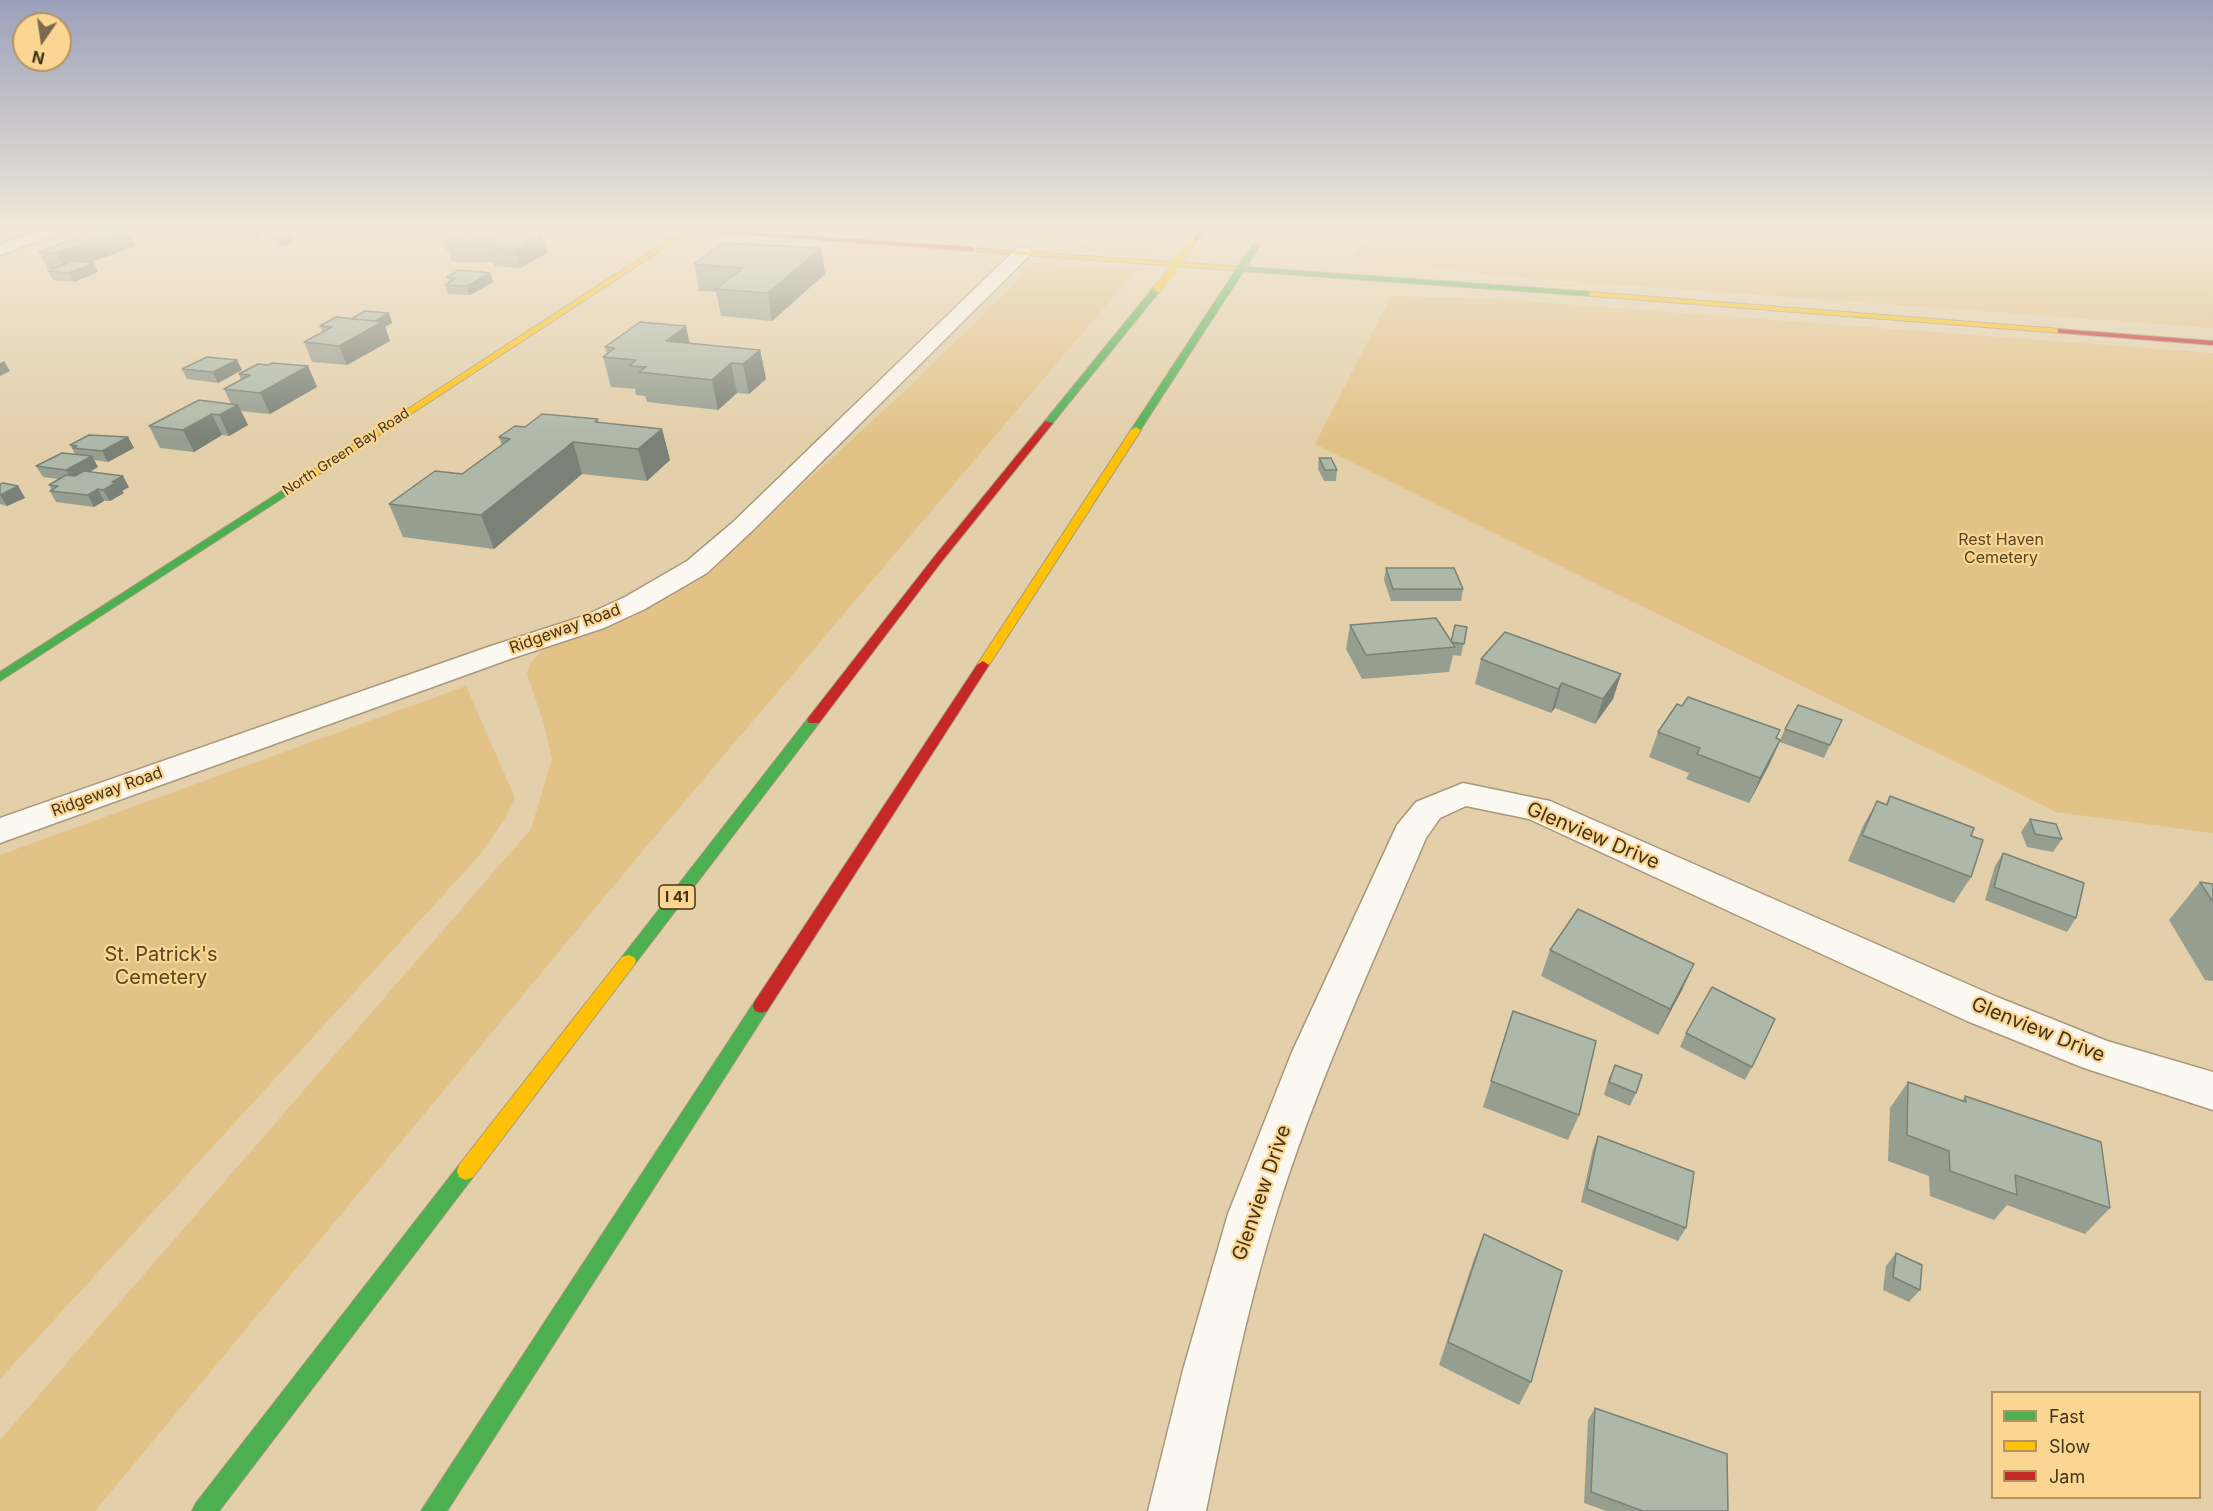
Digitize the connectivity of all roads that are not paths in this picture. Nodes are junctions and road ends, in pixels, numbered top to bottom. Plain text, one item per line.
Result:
1 (583, 299) edge
2 (975, 299) edge
3 (1149, 299) edge
4 (1222, 299) edge
5 (1631, 299) edge
6 (2213, 343) edge
7 (0, 677) edge
8 (0, 831) edge
9 (2213, 1090) edge
10 (204, 1511) edge
11 (434, 1511) edge
12 (1177, 1511) edge

1 - 7 main road, North Green Bay Road
2 - 8 street, Ridgeway Road
3 - 10 main road, I 41, bridge
4 - 11 main road, bridge
5 - 6 main road
9 - 12 street, Glenview Drive

